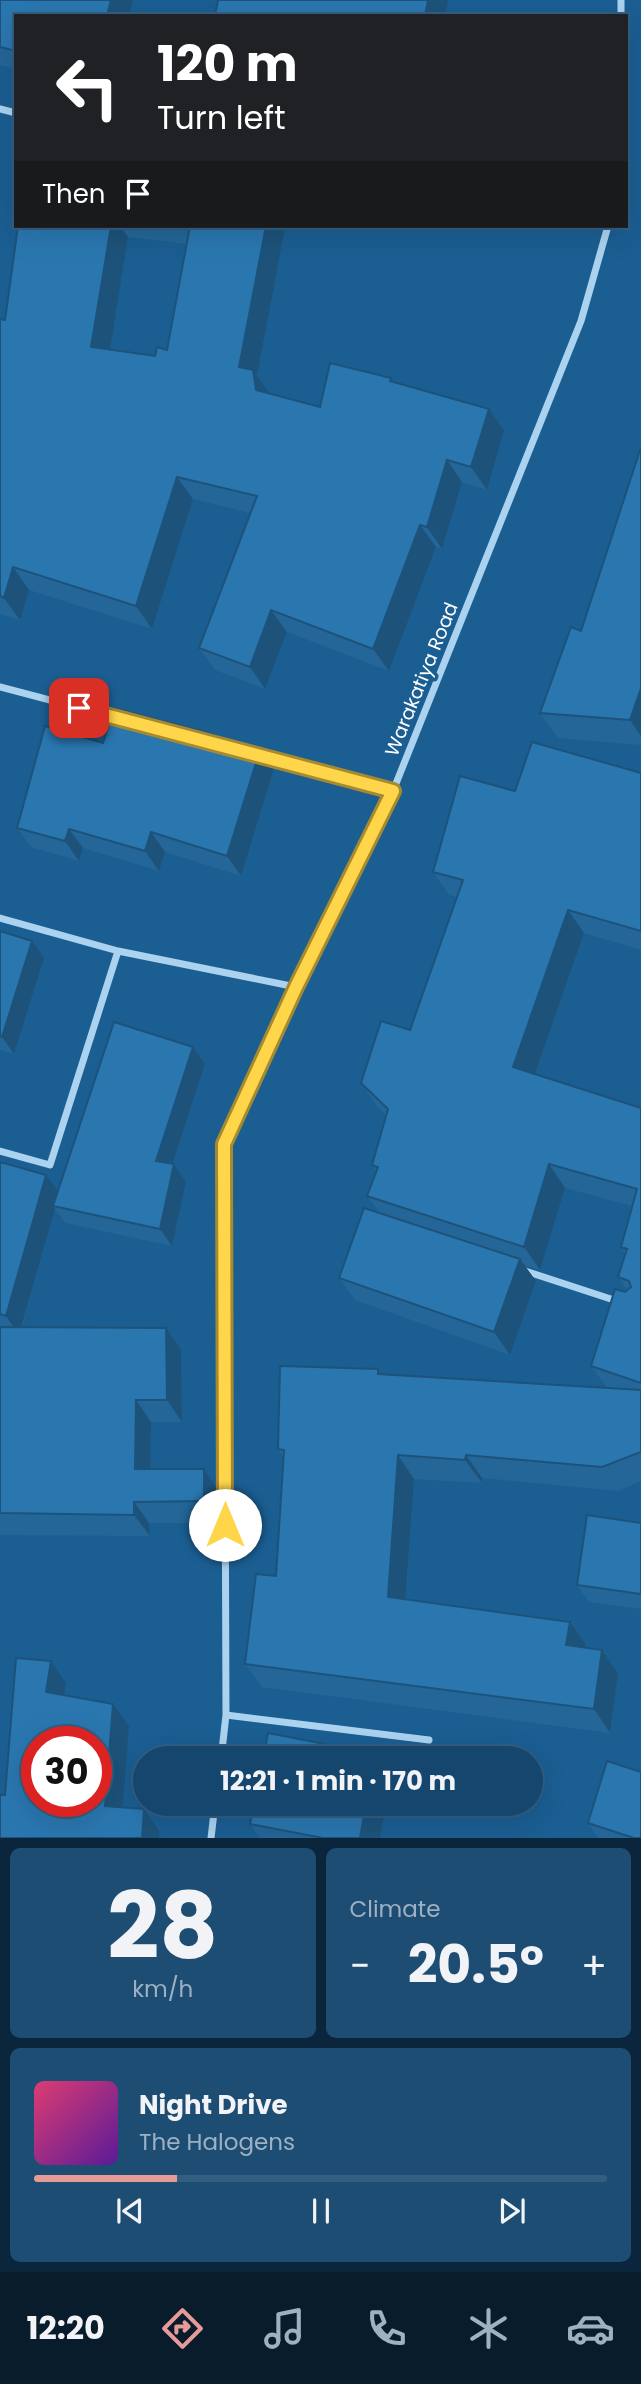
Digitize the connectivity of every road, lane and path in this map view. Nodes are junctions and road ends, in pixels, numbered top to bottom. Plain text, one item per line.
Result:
1 (607, 228) edge
2 (0, 687) edge
3 (131, 722) edge
4 (249, 753) edge
5 (393, 791) junction
6 (0, 918) edge
7 (118, 951) junction
8 (296, 987) junction
9 (0, 1151) edge
10 (513, 1268) edge
11 (628, 1305) edge
12 (226, 1715) junction
13 (429, 1740) dead end
14 (222, 1746) edge
15 (214, 1816) edge
16 (211, 1838) edge

1 - 5 street, Warakatiya Road
2 - 3 street
4 - 5 street
5 - 8 street, Warakatiya Road
6 - 7 street
7 - 8 street
7 - 9 street
8 - 12 street, Warakatiya Road
10 - 11 street
12 - 13 street
12 - 14 street, Warakatiya Road
15 - 16 street

